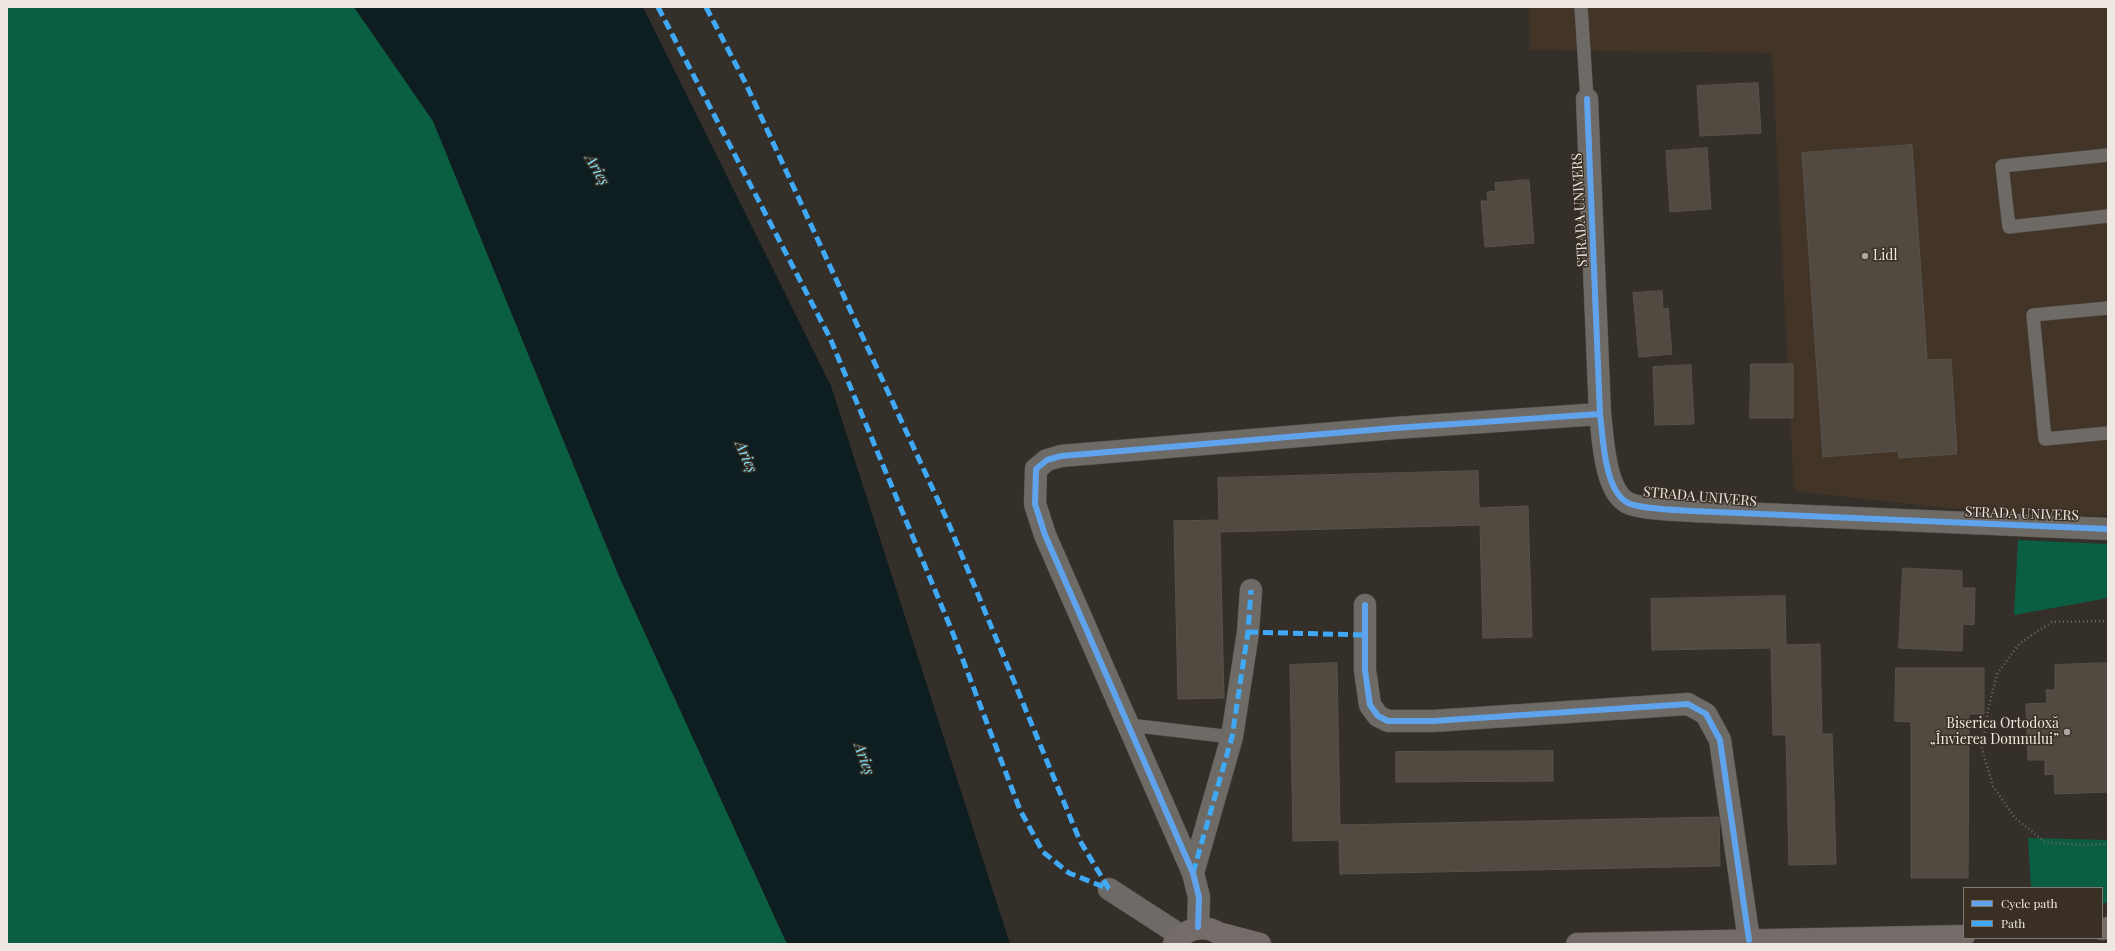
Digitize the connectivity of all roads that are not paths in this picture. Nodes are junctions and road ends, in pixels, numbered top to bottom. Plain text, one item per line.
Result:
1 (1581, 7) edge
2 (1587, 99) joint
3 (2108, 155) edge
4 (2108, 216) edge
5 (2108, 308) edge
6 (1600, 414) junction
7 (2108, 433) edge
8 (2108, 529) edge
9 (1251, 590) dead end
10 (1365, 605) dead end
11 (1129, 725) junction
12 (1232, 737) junction
13 (1193, 872) junction
14 (1108, 889) dead end
15 (1963, 936) edge
16 (1199, 937) edge
17 (1749, 940) junction
18 (1260, 944) edge
19 (1577, 944) edge
20 (1678, 944) edge

1 - 2 lane
2 - 6 street, STRADA UNIVERS
3 - 4 lane
5 - 7 lane
6 - 8 street, STRADA UNIVERS
6 - 11 street
9 - 12 street
10 - 17 street
11 - 12 lane
11 - 13 street
12 - 13 street
13 - 16 street
14 - 16 street
15 - 17 street
16 - 18 street
17 - 20 street
19 - 20 street

